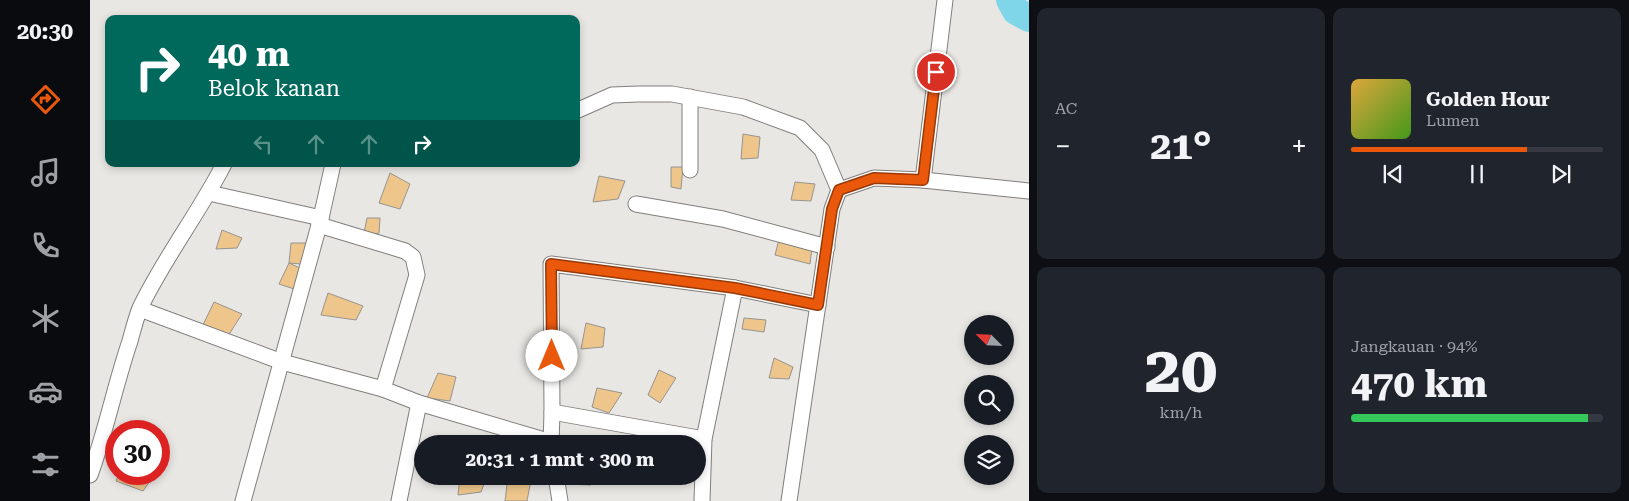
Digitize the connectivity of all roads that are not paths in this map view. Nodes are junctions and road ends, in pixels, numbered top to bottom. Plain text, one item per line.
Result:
1 (945, 0) edge
2 (690, 97) junction
3 (580, 109) edge
4 (222, 167) edge
5 (332, 167) edge
6 (690, 170) dead end
7 (923, 180) junction
8 (839, 190) junction
9 (1029, 192) edge
10 (209, 193) junction
11 (636, 204) dead end
12 (320, 221) junction
13 (827, 247) junction
14 (735, 288) junction
15 (818, 305) junction
16 (140, 309) junction
17 (282, 362) junction
18 (383, 389) junction
19 (419, 403) junction
20 (552, 412) junction
21 (525, 435) edge
22 (551, 435) edge
23 (681, 435) edge
24 (705, 435) edge
25 (90, 475) edge
26 (557, 485) edge
27 (703, 485) edge
28 (243, 501) edge
29 (399, 501) edge
30 (560, 501) edge
31 (702, 501) edge
32 (789, 501) edge

1 - 7 street
2 - 3 street
2 - 6 street
2 - 8 street
4 - 10 street
5 - 12 street
7 - 8 street
7 - 9 street
8 - 13 street
10 - 12 street
10 - 16 street
11 - 13 street
12 - 17 street
12 - 18 street
13 - 15 street
14 - 15 street
14 - 20 street
14 - 24 street
15 - 32 street
16 - 17 street
16 - 25 street
17 - 18 street
17 - 28 street
18 - 19 street
19 - 21 street
19 - 29 street
20 - 22 street
20 - 23 street
26 - 30 street
27 - 31 street

